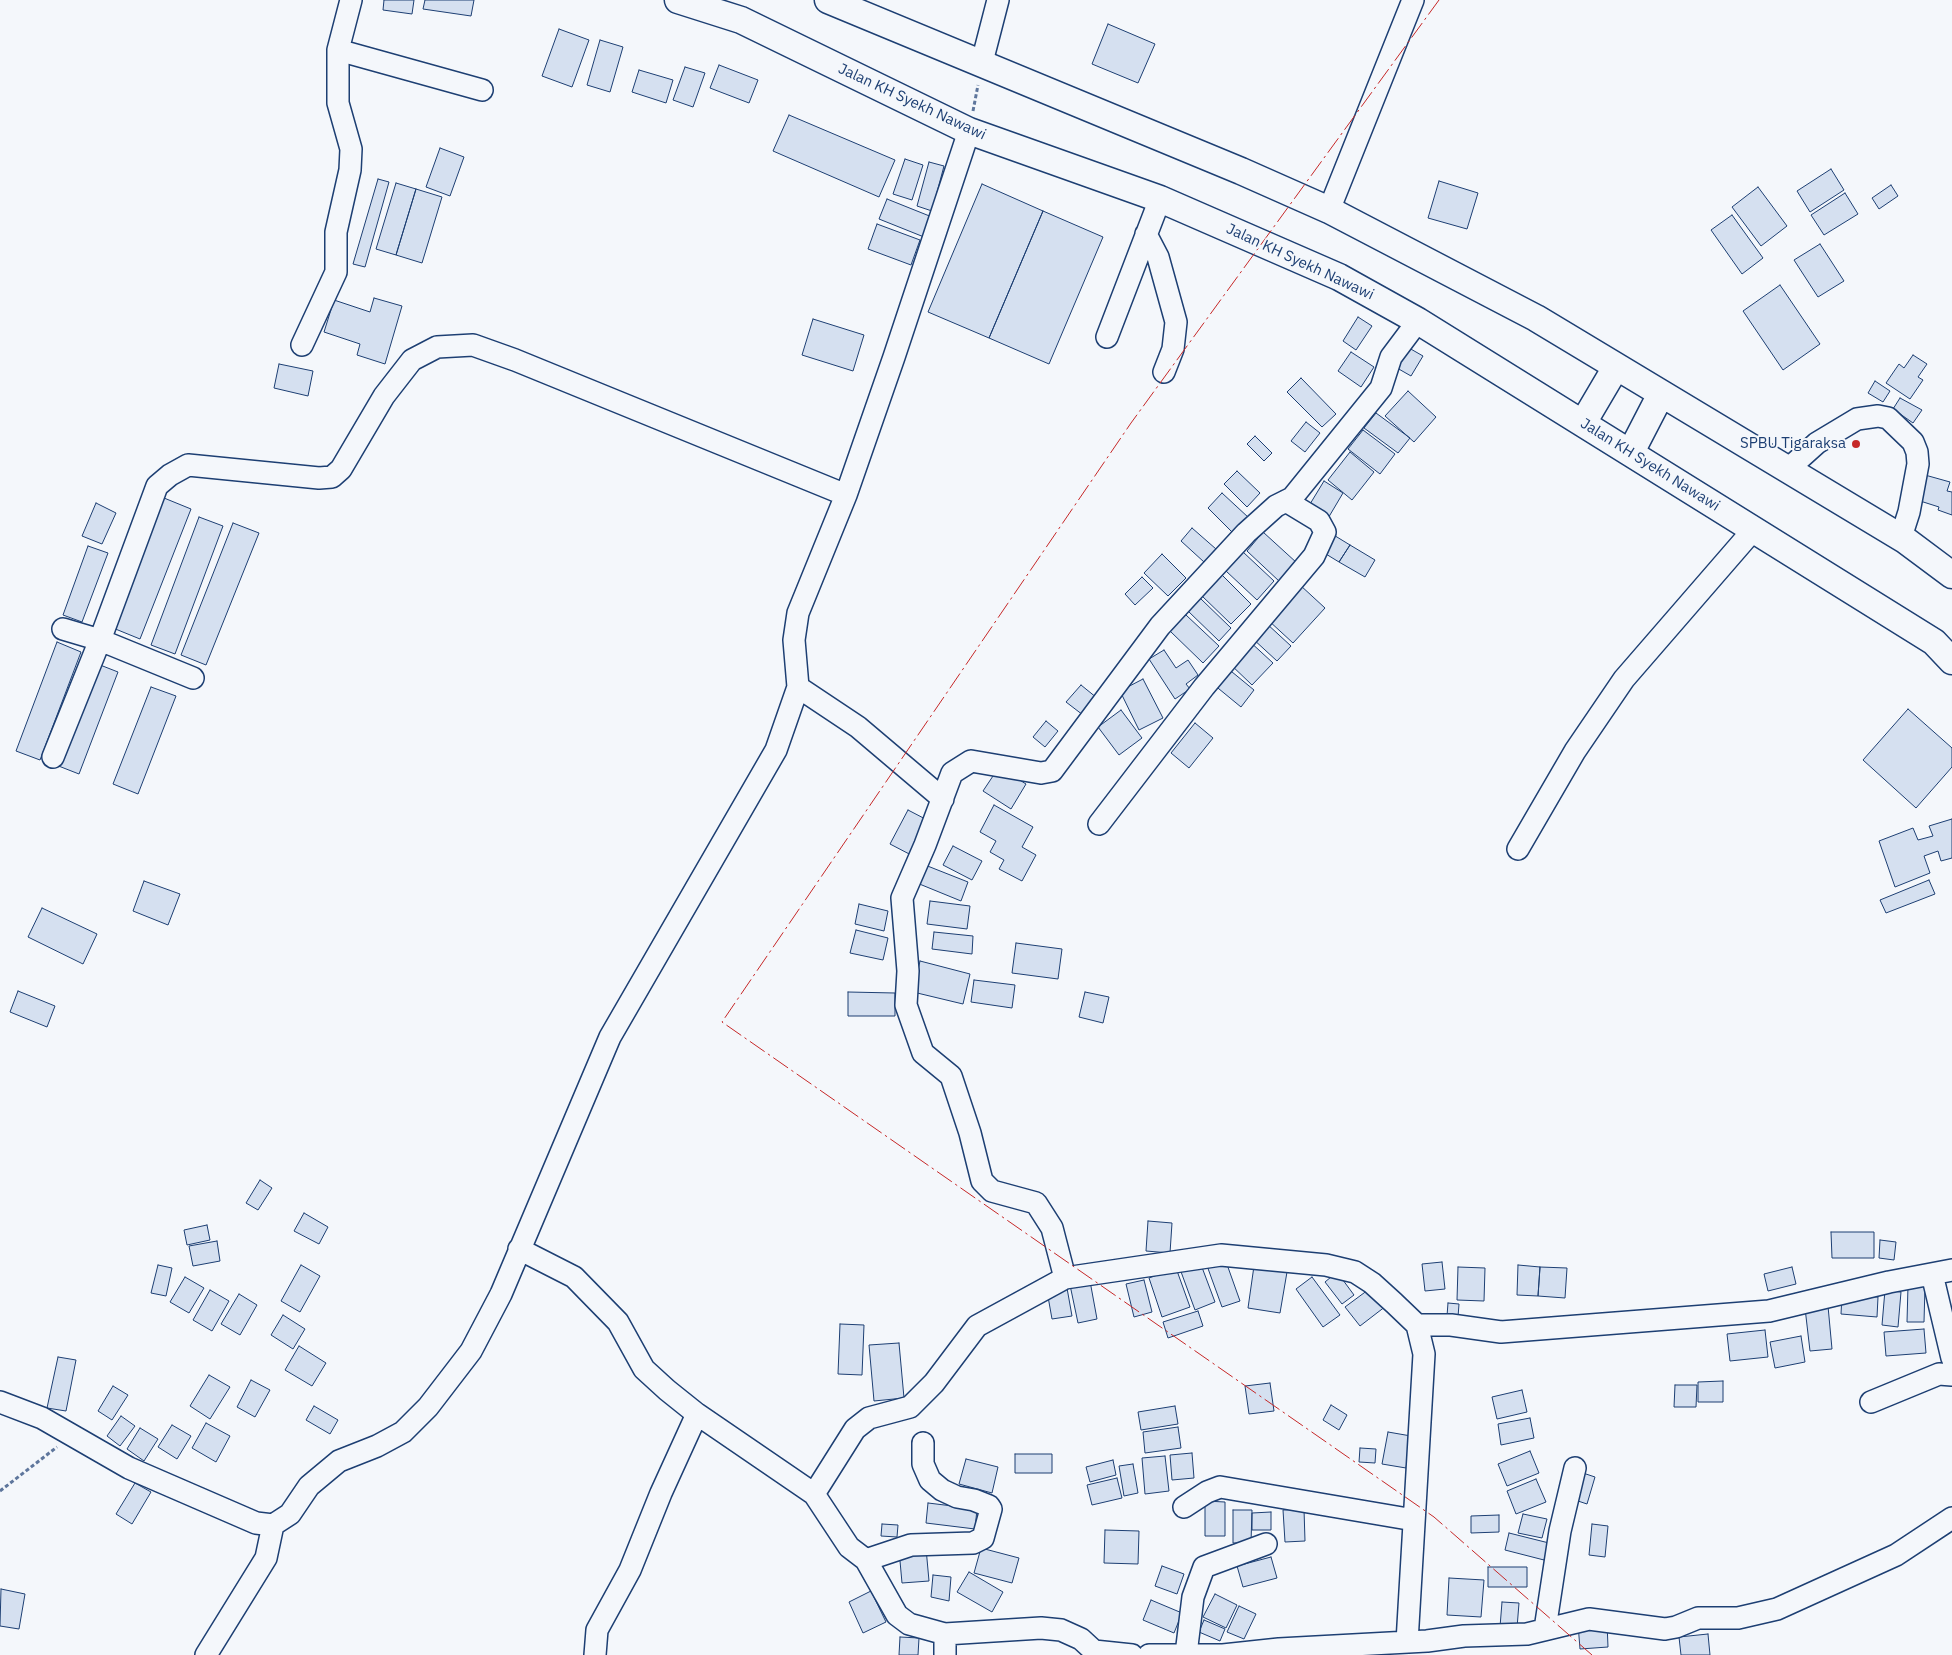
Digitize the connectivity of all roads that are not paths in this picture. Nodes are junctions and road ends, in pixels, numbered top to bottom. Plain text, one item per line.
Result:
1 (351, 0) edge
2 (678, 0) edge
3 (828, 0) edge
4 (998, 0) edge
5 (1413, 0) edge
6 (338, 50) junction
7 (982, 62) junction
8 (482, 90) dead end
9 (969, 131) junction
10 (1160, 199) junction
11 (1329, 210) junction
12 (1146, 234) junction
13 (1418, 321) junction
14 (1107, 337) dead end
15 (302, 345) dead end
16 (1616, 367) junction
17 (1164, 372) dead end
18 (1661, 394) junction
19 (1583, 423) junction
20 (1631, 452) junction
21 (1788, 470) junction
22 (846, 495) junction
23 (1286, 501) junction
24 (1754, 529) junction
25 (1901, 537) junction
26 (1952, 575) edge
27 (63, 629) dead end
28 (100, 640) junction
29 (1952, 661) edge
30 (193, 678) dead end
31 (798, 688) junction
32 (53, 757) dead end
33 (943, 799) junction
34 (1099, 824) dead end
35 (1518, 849) dead end
36 (519, 1249) junction
37 (1942, 1272) edge
38 (1065, 1278) junction
39 (1417, 1325) junction
40 (1952, 1358) edge
41 (1952, 1375) edge
42 (0, 1402) edge
43 (1871, 1402) dead end
44 (697, 1414) junction
45 (923, 1442) dead end
46 (1575, 1468) dead end
47 (814, 1494) junction
48 (1184, 1507) dead end
49 (1952, 1518) edge
50 (1414, 1520) junction
51 (274, 1525) junction
52 (1266, 1544) dead end
53 (866, 1560) junction
54 (1545, 1629) junction
55 (945, 1634) junction
56 (1407, 1642) junction
57 (1078, 1647) edge
58 (1278, 1652) edge
59 (1186, 1654) edge
60 (206, 1655) edge
61 (595, 1655) edge
62 (945, 1655) edge
63 (1132, 1655) edge
64 (1149, 1655) edge

1 - 6 street
2 - 9 main road, Jalan KH Syekh Nawawi
3 - 7 main road
4 - 7 street
5 - 11 street
6 - 8 street
6 - 15 street
7 - 11 main road
9 - 10 main road, Jalan KH Syekh Nawawi
9 - 22 street
10 - 12 street
10 - 13 main road, Jalan KH Syekh Nawawi
11 - 16 main road
12 - 14 street
12 - 17 street
13 - 19 main road, Jalan KH Syekh Nawawi
13 - 23 street
16 - 18 main road
16 - 19 main road
18 - 20 main road
18 - 21 main road
19 - 20 main road, Jalan KH Syekh Nawawi
20 - 24 main road, Jalan KH Syekh Nawawi
21 - 25 main road
21 - 25 street
22 - 28 street
22 - 31 street
23 - 33 street
23 - 34 street
24 - 29 main road, Jalan KH Syekh Nawawi
24 - 35 street
25 - 26 main road
27 - 28 street
28 - 30 street
28 - 32 street
31 - 33 street
31 - 36 street
33 - 38 street
36 - 44 street
36 - 51 street
37 - 39 street
37 - 40 street
38 - 39 street
38 - 47 street
39 - 50 street
41 - 43 street
42 - 51 street
44 - 47 street
44 - 61 street
45 - 53 street
46 - 54 street
47 - 53 street
48 - 50 street
49 - 54 street
50 - 56 street
51 - 60 street
52 - 59 street
53 - 55 street
54 - 56 street
55 - 57 street
55 - 62 street
56 - 58 street
57 - 63 street
58 - 59 street
59 - 64 street

